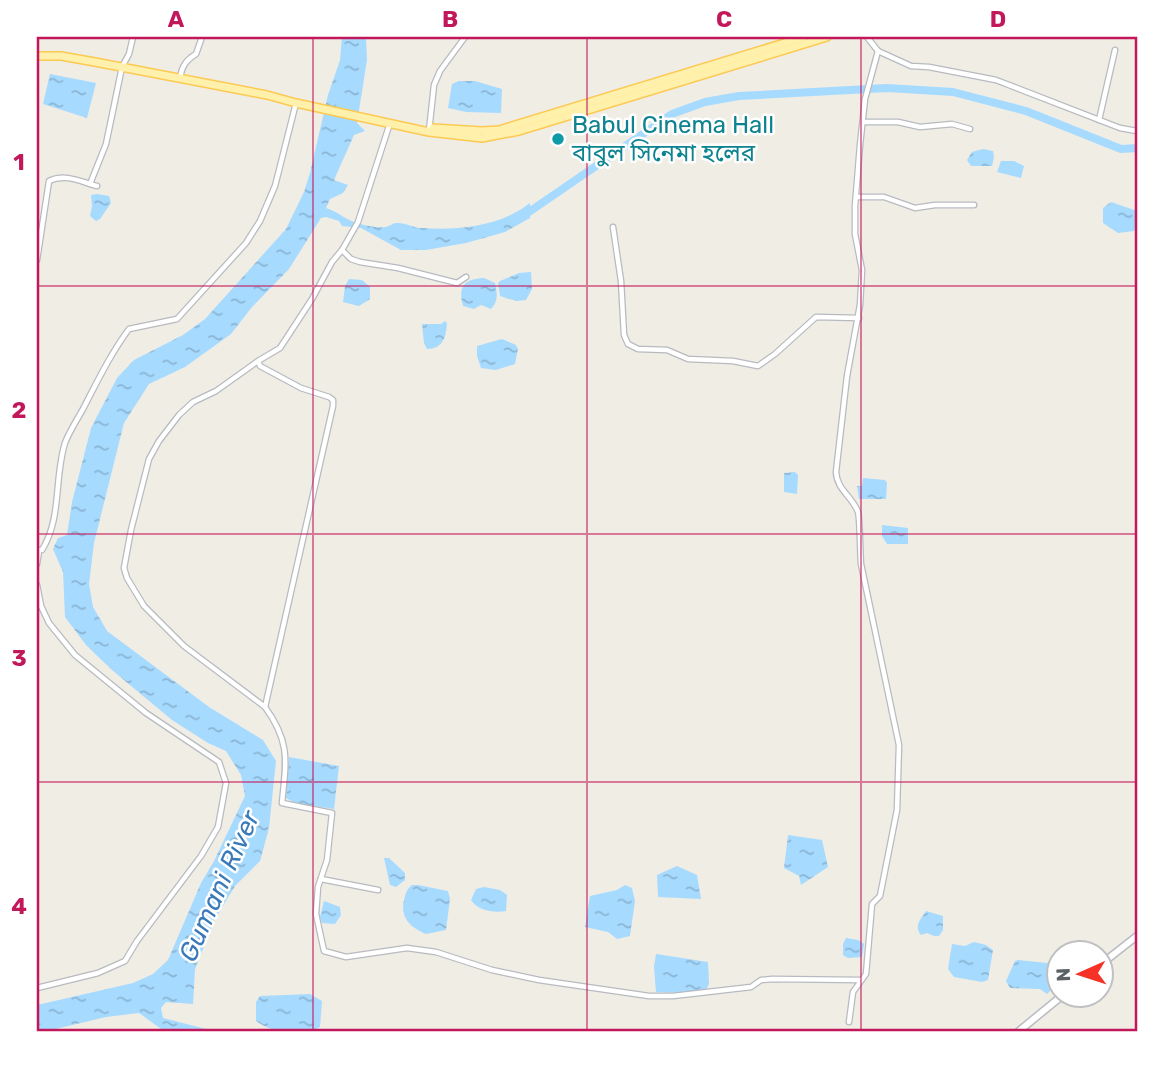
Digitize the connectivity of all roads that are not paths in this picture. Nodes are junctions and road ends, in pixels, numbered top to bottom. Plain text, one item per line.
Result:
1 (133, 37) edge
2 (202, 37) edge
3 (465, 37) edge
4 (827, 37) edge
5 (867, 37) edge
6 (801, 40) edge
7 (1115, 50) dead end
8 (878, 51) junction
9 (37, 56) edge
10 (122, 67) junction
11 (180, 78) junction
12 (296, 103) junction
13 (1099, 120) junction
14 (863, 122) junction
15 (390, 123) junction
16 (970, 128) dead end
17 (430, 130) junction
18 (1137, 131) edge
19 (90, 184) junction
20 (97, 186) dead end
21 (856, 197) junction
22 (974, 205) dead end
23 (613, 227) dead end
24 (342, 250) junction
25 (37, 260) edge
26 (466, 277) dead end
27 (859, 318) junction
28 (258, 361) junction
29 (38, 551) edge
30 (37, 564) edge
31 (37, 585) edge
32 (265, 707) junction
33 (321, 879) junction
34 (378, 890) dead end
35 (1137, 936) edge
36 (1114, 955) edge
37 (862, 980) junction
38 (37, 988) edge
39 (1046, 1009) edge
40 (849, 1022) dead end
41 (1019, 1031) edge

1 - 10 street
2 - 11 street
3 - 17 street
4 - 6 main road
5 - 8 street
6 - 17 main road
7 - 13 street
8 - 13 street
8 - 14 street
9 - 10 main road
10 - 11 main road
10 - 19 street
11 - 12 main road
12 - 15 main road
12 - 29 street
13 - 18 street
14 - 16 street
14 - 21 street
15 - 17 main road
15 - 24 street
19 - 20 street
19 - 25 street
21 - 22 street
21 - 27 street
23 - 27 street
24 - 26 street
24 - 28 street
27 - 37 street
28 - 32 street
28 - 32 street
29 - 30 street
31 - 38 street
32 - 33 street
33 - 34 street
33 - 37 street
35 - 36 main road
37 - 40 street
39 - 41 main road

